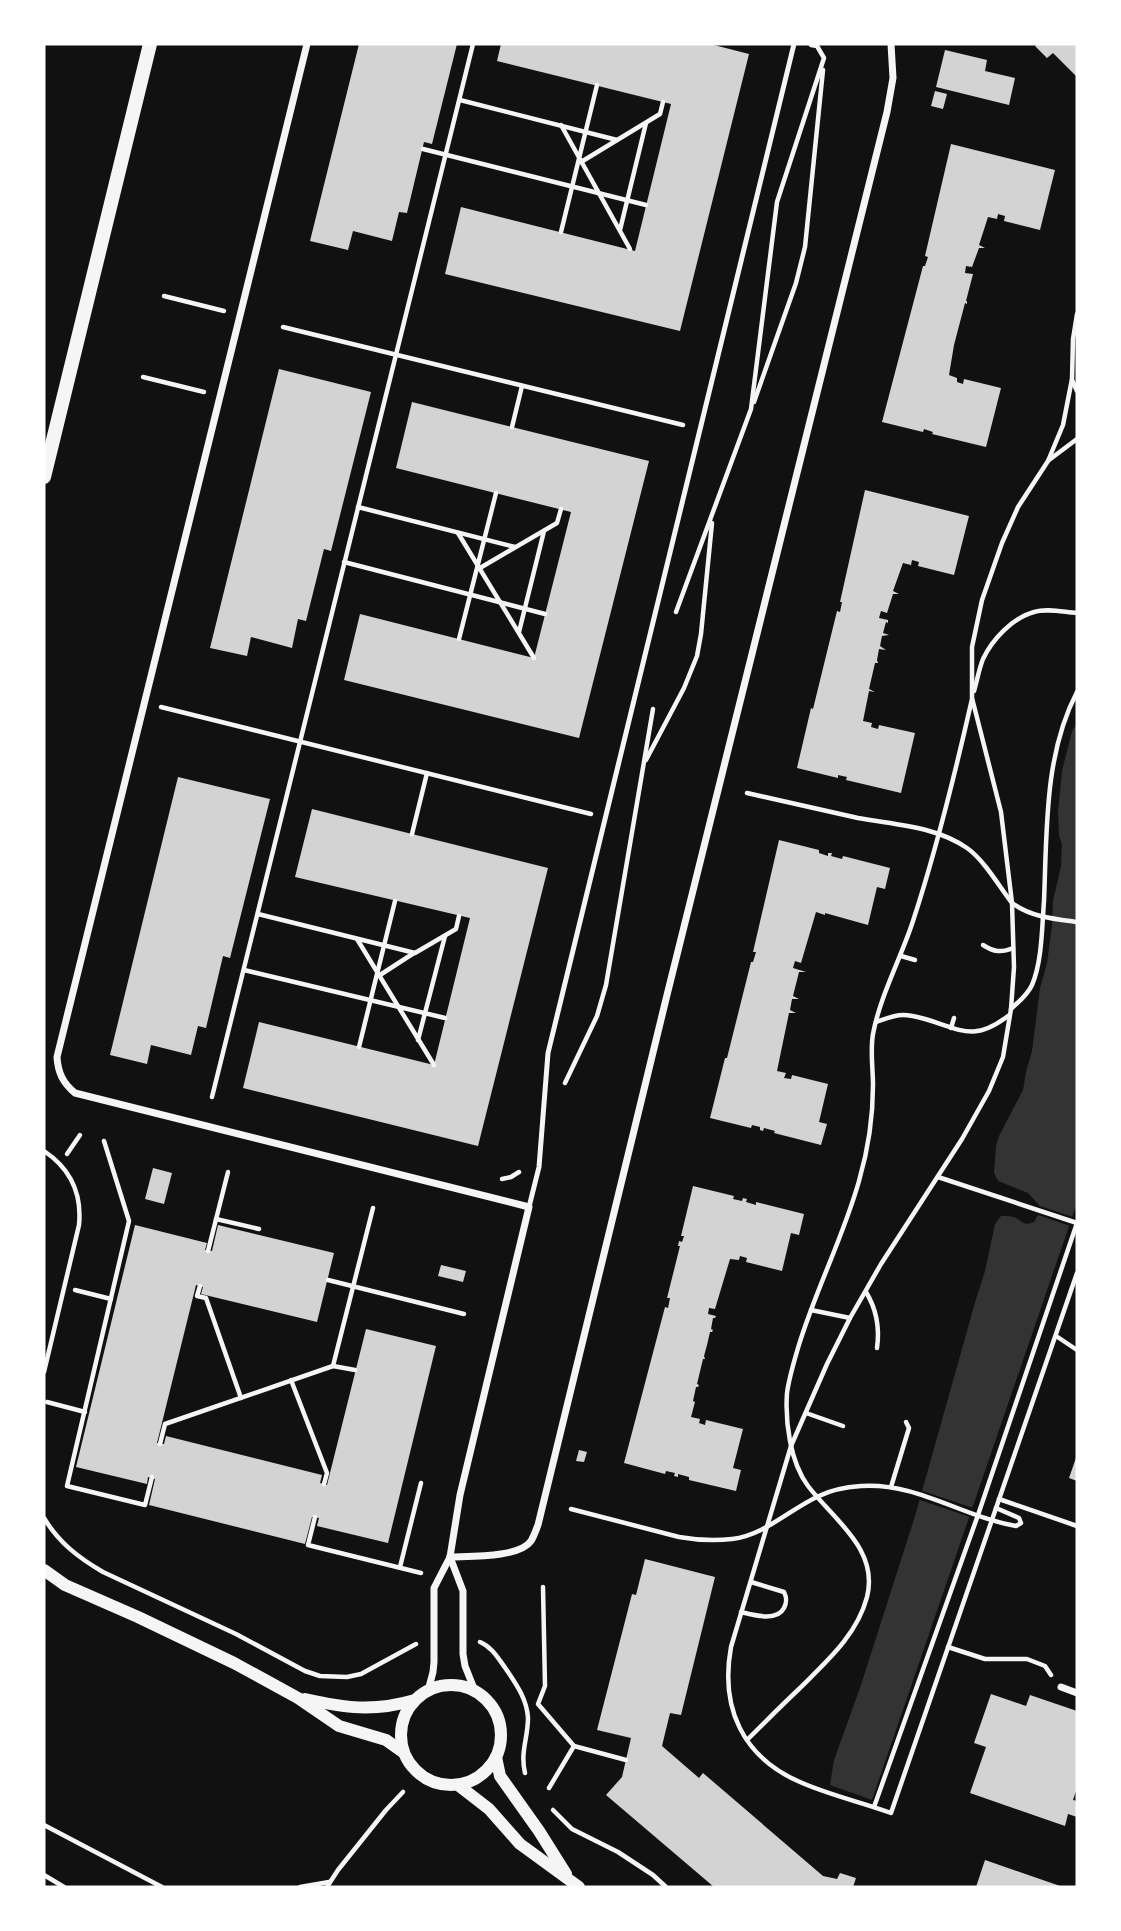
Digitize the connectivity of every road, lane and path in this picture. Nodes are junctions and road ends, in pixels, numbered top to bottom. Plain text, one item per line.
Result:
1 (150, 44) edge
2 (307, 44) edge
3 (473, 44) edge
4 (794, 44) edge
5 (808, 44) edge
6 (891, 44) edge
7 (824, 58) junction
8 (597, 85) dead end
9 (460, 100) junction
10 (663, 102) dead end
11 (646, 123) junction
12 (561, 125) junction
13 (585, 132) junction
14 (617, 140) junction
15 (423, 149) dead end
16 (446, 155) junction
17 (579, 161) junction
18 (572, 186) junction
19 (599, 193) junction
20 (627, 200) junction
21 (646, 205) dead end
22 (620, 230) junction
23 (561, 232) dead end
24 (630, 249) dead end
25 (164, 296) dead end
26 (225, 312) dead end
27 (1077, 314) edge
28 (283, 327) dead end
29 (396, 355) junction
30 (143, 377) dead end
31 (1072, 379) junction
32 (522, 386) junction
33 (1077, 391) edge
34 (220, 396) junction
35 (751, 409) junction
36 (687, 426) dead end
37 (512, 427) dead end
38 (1077, 439) edge
39 (1048, 461) junction
40 (44, 477) edge
41 (496, 493) dead end
42 (358, 507) junction
43 (561, 509) dead end
44 (712, 515) junction
45 (544, 531) junction
46 (458, 532) junction
47 (484, 539) junction
48 (515, 547) junction
49 (344, 562) junction
50 (479, 567) junction
51 (470, 594) junction
52 (500, 601) junction
53 (525, 608) junction
54 (1077, 613) edge
55 (545, 614) dead end
56 (674, 617) dead end
57 (519, 633) junction
58 (459, 639) dead end
59 (534, 658) dead end
60 (1077, 692) edge
61 (972, 698) junction
62 (144, 702) junction
63 (654, 703) dead end
64 (300, 742) junction
65 (643, 766) junction
66 (427, 773) junction
67 (631, 787) dead end
68 (747, 793) dead end
69 (591, 814) dead end
70 (412, 834) dead end
71 (939, 834) junction
72 (395, 901) dead end
73 (1012, 903) junction
74 (258, 915) junction
75 (460, 916) dead end
76 (1043, 917) junction
77 (1077, 922) edge
78 (445, 936) junction
79 (357, 939) junction
80 (384, 945) junction
81 (983, 945) dead end
82 (1013, 948) junction
83 (415, 953) junction
84 (901, 956) junction
85 (915, 960) dead end
86 (244, 970) junction
87 (379, 973) junction
88 (370, 1000) junction
89 (399, 1007) junction
90 (1011, 1009) junction
91 (425, 1013) junction
92 (1009, 1016) junction
93 (445, 1018) dead end
94 (954, 1018) dead end
95 (876, 1022) junction
96 (951, 1028) junction
97 (418, 1040) junction
98 (359, 1047) dead end
99 (434, 1065) dead end
100 (562, 1088) dead end
101 (212, 1097) dead end
102 (80, 1135) dead end
103 (104, 1141) dead end
104 (44, 1151) edge
105 (66, 1154) dead end
106 (521, 1169) dead end
107 (228, 1172) dead end
108 (938, 1177) junction
109 (495, 1178) dead end
110 (529, 1207) junction
111 (373, 1208) dead end
112 (216, 1219) junction
113 (1076, 1223) edge
114 (259, 1230) dead end
115 (208, 1251) dead end
116 (1077, 1273) edge
117 (328, 1280) dead end
118 (200, 1286) dead end
119 (353, 1287) junction
120 (75, 1290) dead end
121 (866, 1291) junction
122 (111, 1299) junction
123 (811, 1310) junction
124 (464, 1314) dead end
125 (849, 1318) junction
126 (1056, 1336) junction
127 (877, 1348) dead end
128 (1077, 1350) edge
129 (333, 1366) junction
130 (355, 1370) dead end
131 (44, 1371) edge
132 (291, 1380) junction
133 (241, 1398) junction
134 (47, 1402) dead end
135 (85, 1412) junction
136 (806, 1413) junction
137 (906, 1422) dead end
138 (843, 1426) dead end
139 (160, 1444) dead end
140 (791, 1446) junction
141 (152, 1477) dead end
142 (421, 1483) dead end
143 (324, 1485) dead end
144 (891, 1487) junction
145 (818, 1497) junction
146 (999, 1499) junction
147 (570, 1509) dead end
148 (995, 1511) junction
149 (976, 1514) junction
150 (315, 1517) dead end
151 (44, 1518) edge
152 (768, 1526) junction
153 (1077, 1526) edge
154 (450, 1557) junction
155 (400, 1567) junction
156 (44, 1570) edge
157 (422, 1573) dead end
158 (751, 1582) junction
159 (543, 1587) dead end
160 (741, 1612) junction
161 (473, 1641) dead end
162 (419, 1643) dead end
163 (948, 1647) junction
164 (1061, 1687) joint
165 (428, 1690) junction
166 (475, 1691) junction
167 (1077, 1693) edge
168 (298, 1698) junction
169 (415, 1700) junction
170 (747, 1740) junction
171 (574, 1746) junction
172 (403, 1752) junction
173 (496, 1757) junction
174 (626, 1760) dead end
175 (526, 1777) dead end
176 (457, 1785) junction
177 (550, 1788) dead end
178 (403, 1792) dead end
179 (874, 1807) junction
180 (551, 1808) dead end
181 (44, 1825) edge
182 (44, 1875) edge
183 (575, 1884) edge
184 (328, 1885) edge
185 (64, 1887) edge
186 (162, 1887) edge
187 (300, 1887) edge
188 (666, 1887) edge

1 - 40 main road
2 - 34 street
3 - 9 path
4 - 110 lane
5 - 7 path
6 - 154 street
7 - 35 path
7 - 35 path
8 - 13 path
9 - 12 path
9 - 16 path
10 - 11 path
11 - 14 path
11 - 20 path
12 - 13 path
12 - 17 path
13 - 14 path
13 - 17 path
14 - 17 path
15 - 16 path
16 - 18 path
16 - 29 path
17 - 18 path
17 - 19 path
18 - 19 path
18 - 23 path
19 - 20 path
19 - 22 path
20 - 21 path
20 - 22 path
22 - 24 path
25 - 26 path
27 - 31 path
28 - 29 path
29 - 32 path
29 - 42 path
30 - 34 path
31 - 33 path
31 - 39 path
32 - 36 path
32 - 37 path
34 - 62 street
35 - 44 path
38 - 39 path
39 - 61 path
41 - 47 path
42 - 46 path
42 - 49 path
43 - 45 path
44 - 56 path
44 - 65 path
45 - 48 path
45 - 53 path
46 - 47 path
46 - 50 path
47 - 48 path
47 - 50 path
48 - 50 path
49 - 51 path
49 - 64 path
50 - 51 path
50 - 52 path
51 - 52 path
51 - 58 path
52 - 53 path
52 - 57 path
53 - 55 path
53 - 57 path
54 - 61 path
57 - 59 path
60 - 76 path
61 - 71 path
61 - 73 path
62 - 64 path
62 - 110 street
63 - 65 path
64 - 66 path
64 - 74 path
65 - 67 path
65 - 100 path
66 - 69 path
66 - 70 path
68 - 71 path
71 - 73 path
71 - 84 path
72 - 80 path
73 - 76 path
73 - 82 path
74 - 79 path
74 - 86 path
75 - 78 path
76 - 77 path
76 - 90 path
78 - 83 path
78 - 91 path
79 - 80 path
79 - 87 path
80 - 83 path
80 - 87 path
81 - 82 path
82 - 90 path
83 - 87 path
84 - 85 path
84 - 95 path
86 - 88 path
86 - 101 path
87 - 88 path
87 - 89 path
88 - 89 path
88 - 98 path
89 - 91 path
89 - 97 path
90 - 92 path
91 - 93 path
91 - 97 path
92 - 96 path
92 - 108 path
94 - 96 path
95 - 96 path
95 - 123 path
97 - 99 path
102 - 105 path
103 - 122 path
104 - 131 path
106 - 109 path
107 - 112 path
108 - 113 path
108 - 121 path
110 - 154 street
111 - 119 path
112 - 114 path
112 - 115 path
113 - 149 path
116 - 126 path
117 - 119 path
118 - 133 path
119 - 124 path
119 - 129 path
120 - 122 path
121 - 125 path
121 - 127 path
122 - 135 path
123 - 125 path
123 - 140 path
125 - 136 path
126 - 128 path
126 - 146 path
129 - 130 path
129 - 132 path
132 - 133 path
132 - 143 path
133 - 139 path
134 - 135 path
135 - 141 path
136 - 138 path
136 - 140 path
137 - 144 path
140 - 145 path
140 - 152 path
142 - 155 path
144 - 145 path
144 - 149 path
145 - 152 path
145 - 170 path
146 - 148 path
146 - 153 path
147 - 152 path
148 - 149 path
148 - 163 path
149 - 179 path
150 - 155 path
151 - 162 path
152 - 158 path
154 - 165 street
154 - 166 street
155 - 157 path
156 - 168 street
158 - 160 path
158 - 160 path
159 - 171 path
160 - 170 path
161 - 175 path
163 - 164 path
163 - 179 path
164 - 167 street
165 - 166 street
165 - 169 street
166 - 173 street
168 - 169 street
168 - 172 street
169 - 172 street
170 - 179 path
171 - 174 path
171 - 177 path
172 - 176 street
173 - 176 street
173 - 183 street
176 - 183 street
178 - 184 path
180 - 188 path
181 - 186 path
182 - 185 path
184 - 187 path

